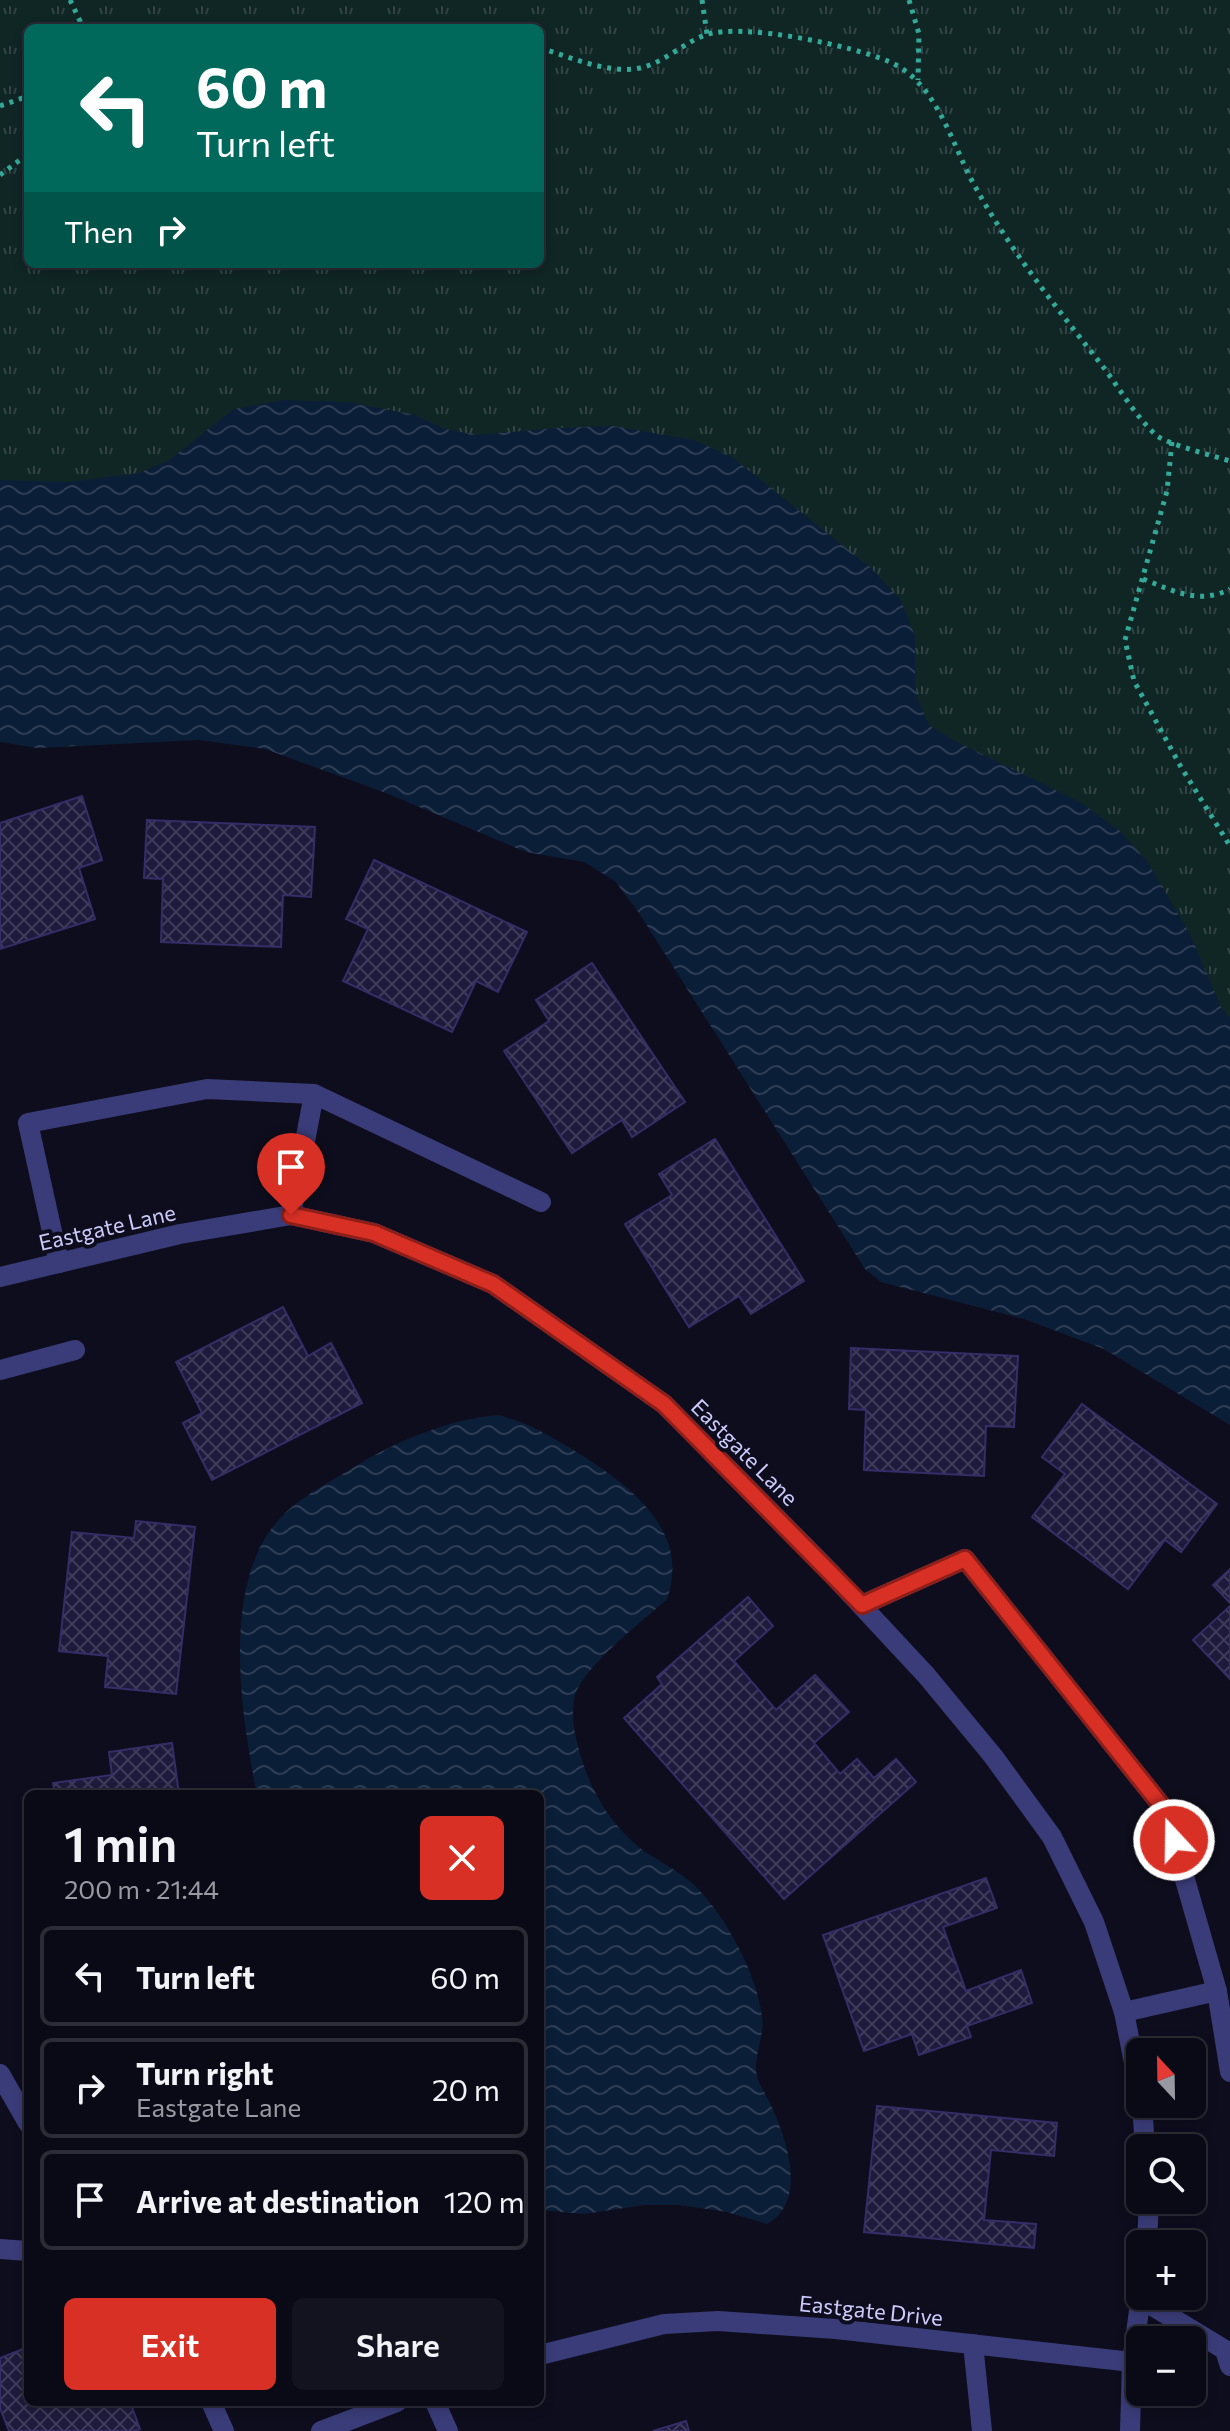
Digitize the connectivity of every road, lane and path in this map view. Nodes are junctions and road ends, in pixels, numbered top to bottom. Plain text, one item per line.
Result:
1 (70, 0) edge
2 (702, 0) edge
3 (909, 0) edge
4 (80, 24) edge
5 (707, 34) junction
6 (544, 49) edge
7 (918, 80) junction
8 (24, 97) edge
9 (0, 106) edge
10 (24, 157) edge
11 (0, 175) edge
12 (1172, 442) junction
13 (1230, 461) edge
14 (1143, 579) junction
15 (1230, 589) edge
16 (1230, 846) edge
17 (314, 1094) junction
18 (541, 1202) dead end
19 (291, 1215) junction
20 (59, 1263) junction
21 (0, 1277) edge
22 (75, 1350) dead end
23 (0, 1370) edge
24 (862, 1605) junction
25 (1217, 1991) junction
26 (1124, 2012) junction
27 (1129, 2038) edge
28 (1230, 2072) edge
29 (0, 2074) edge
30 (24, 2116) edge
31 (0, 2249) edge
32 (24, 2251) edge
33 (1162, 2310) edge
34 (973, 2344) junction
35 (544, 2354) edge
36 (1126, 2361) edge
37 (1230, 2366) edge
38 (213, 2406) edge
39 (390, 2406) edge
40 (437, 2406) edge
41 (1131, 2406) edge
42 (356, 2425) edge
43 (224, 2431) edge
44 (321, 2431) edge
45 (448, 2431) edge
46 (982, 2431) edge
47 (1130, 2431) edge

1 - 4 path
2 - 5 path
3 - 7 path
5 - 6 path
5 - 7 path
7 - 12 path
8 - 9 path
10 - 11 path
12 - 13 path
12 - 14 path
14 - 15 path
14 - 16 path
17 - 18 street
17 - 19 street
17 - 20 street
19 - 20 street, Eastgate Lane
19 - 24 street, Eastgate Lane
20 - 21 street, Eastgate Lane
22 - 23 street
24 - 25 street
24 - 26 street, Eastgate Lane
25 - 26 street
25 - 28 street
26 - 27 street, Eastgate Lane
29 - 30 street
31 - 32 street
33 - 37 street
34 - 35 street, Eastgate Drive
34 - 36 street, Eastgate Drive
34 - 46 street
38 - 43 street
39 - 42 street
40 - 45 street
41 - 47 street
42 - 44 street

